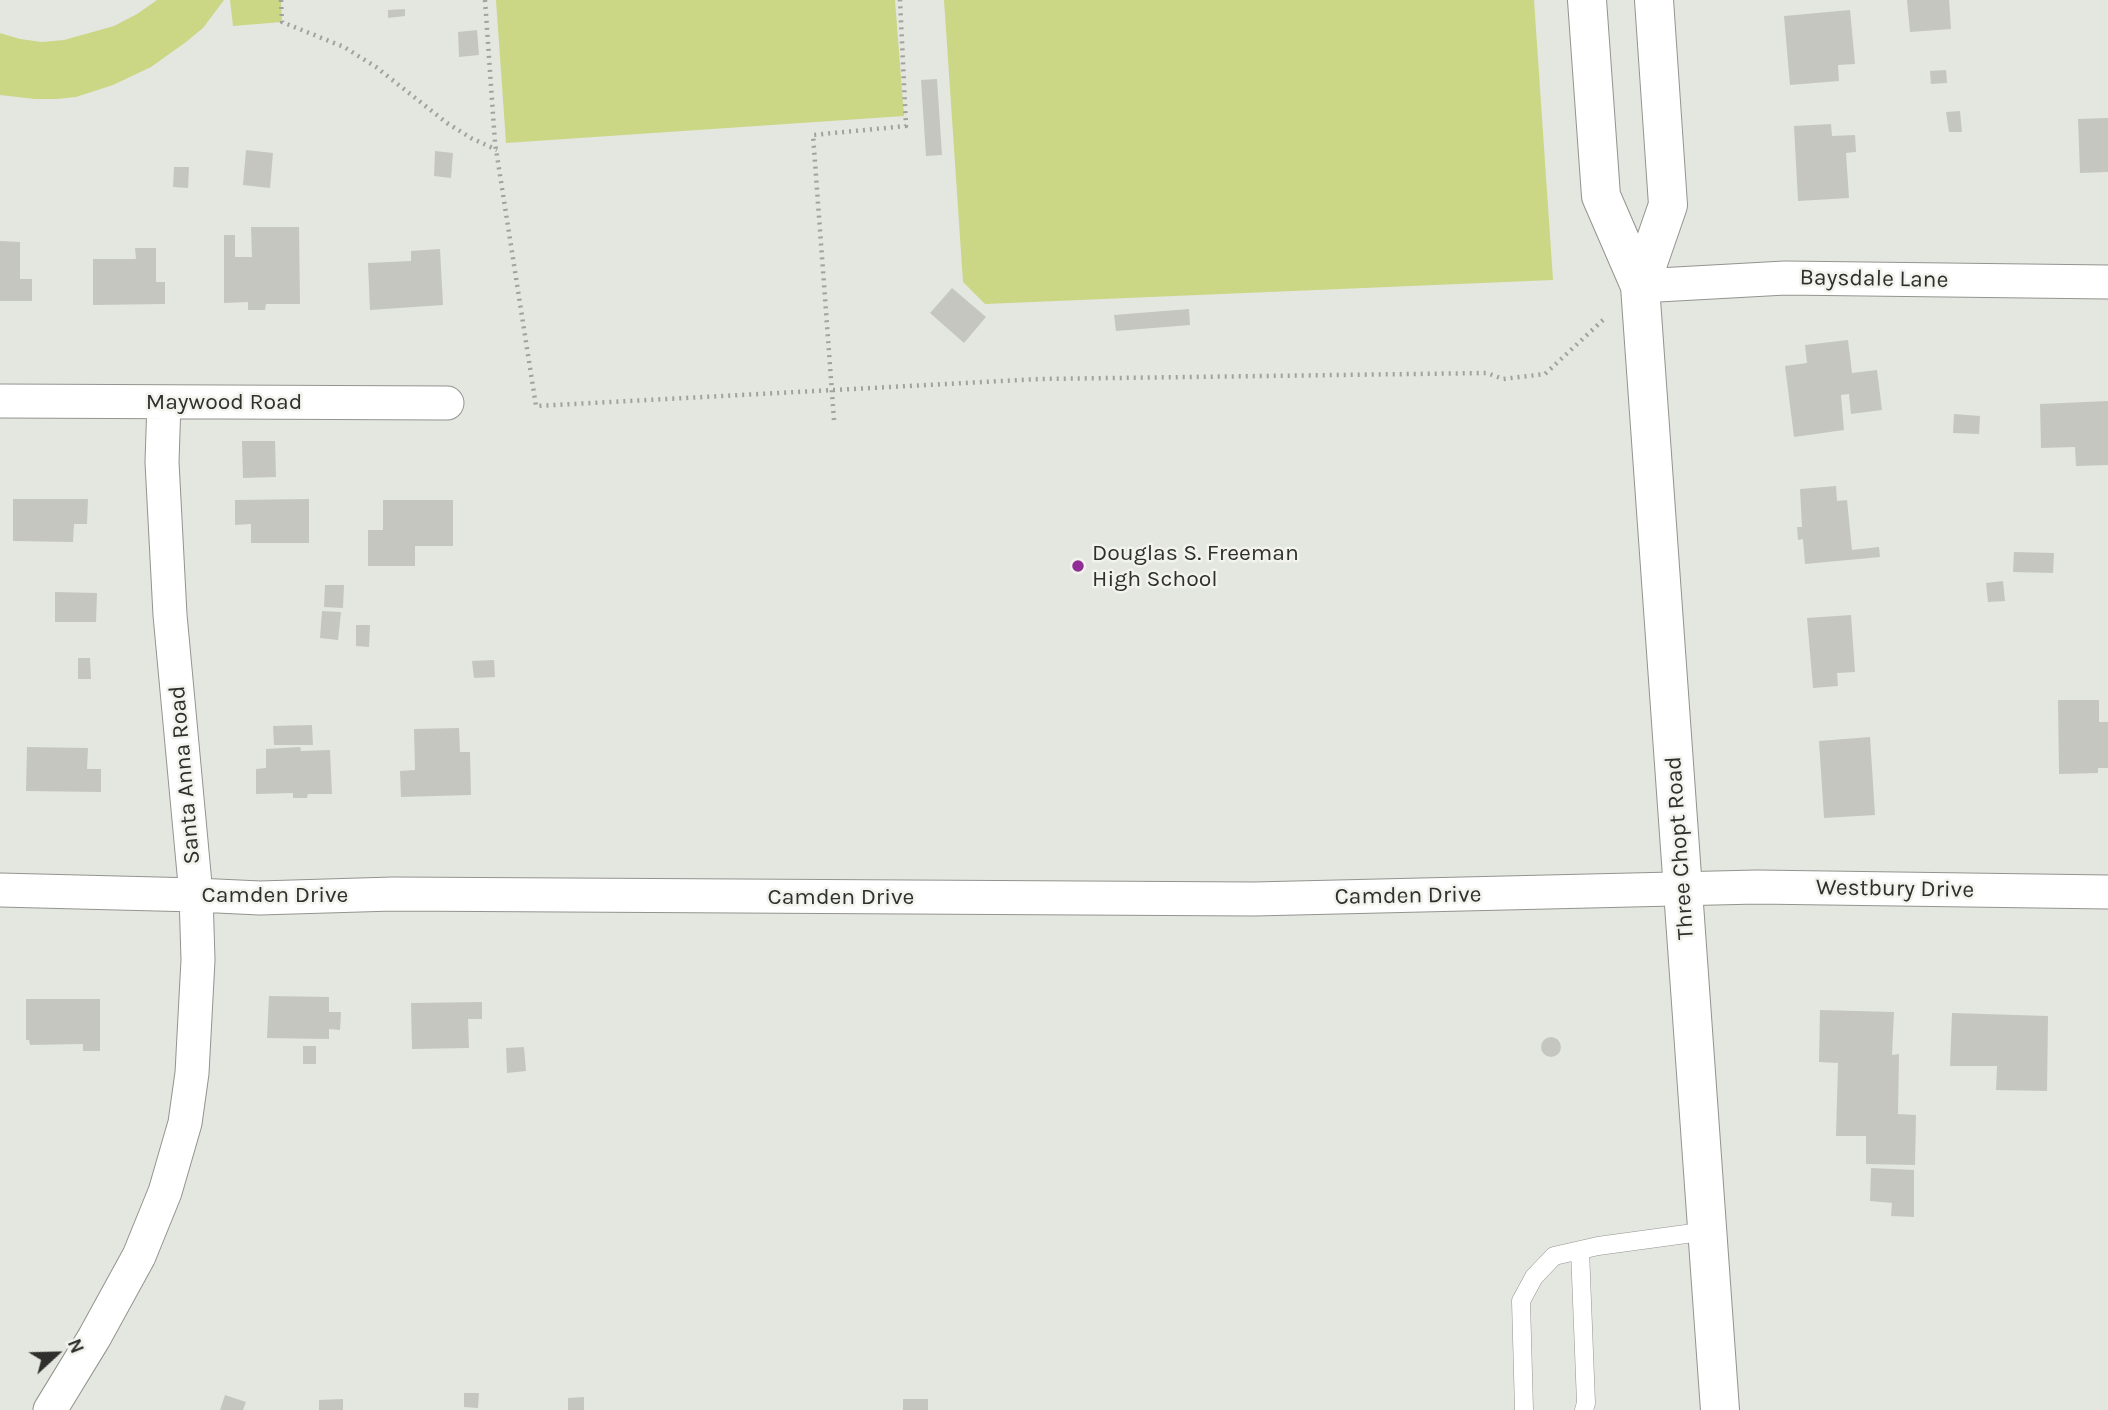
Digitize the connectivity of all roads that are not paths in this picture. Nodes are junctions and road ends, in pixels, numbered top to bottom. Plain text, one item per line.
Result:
1 (1587, 0) edge
2 (1654, 0) edge
3 (2108, 282) edge
4 (1640, 286) junction
5 (0, 401) edge
6 (164, 402) junction
7 (447, 403) dead end
8 (0, 890) edge
9 (1683, 890) junction
10 (2108, 892) edge
11 (196, 895) junction
12 (1708, 1231) junction
13 (1580, 1250) junction
14 (50, 1410) edge
15 (1524, 1410) edge
16 (1584, 1410) edge
17 (1720, 1410) edge

1 - 4 main road, Three Chopt Road
2 - 4 main road, Three Chopt Road
3 - 4 street, Baysdale Lane
4 - 9 main road, Three Chopt Road
5 - 6 street, Maywood Road
6 - 7 street, Maywood Road
6 - 11 street, Santa Anna Road
8 - 11 street, Camden Drive
9 - 10 street, Westbury Drive
9 - 11 street, Camden Drive
9 - 12 main road, Three Chopt Road
11 - 14 street, Santa Anna Road
12 - 13 lane
12 - 17 main road, Three Chopt Road
13 - 15 lane
13 - 16 lane

